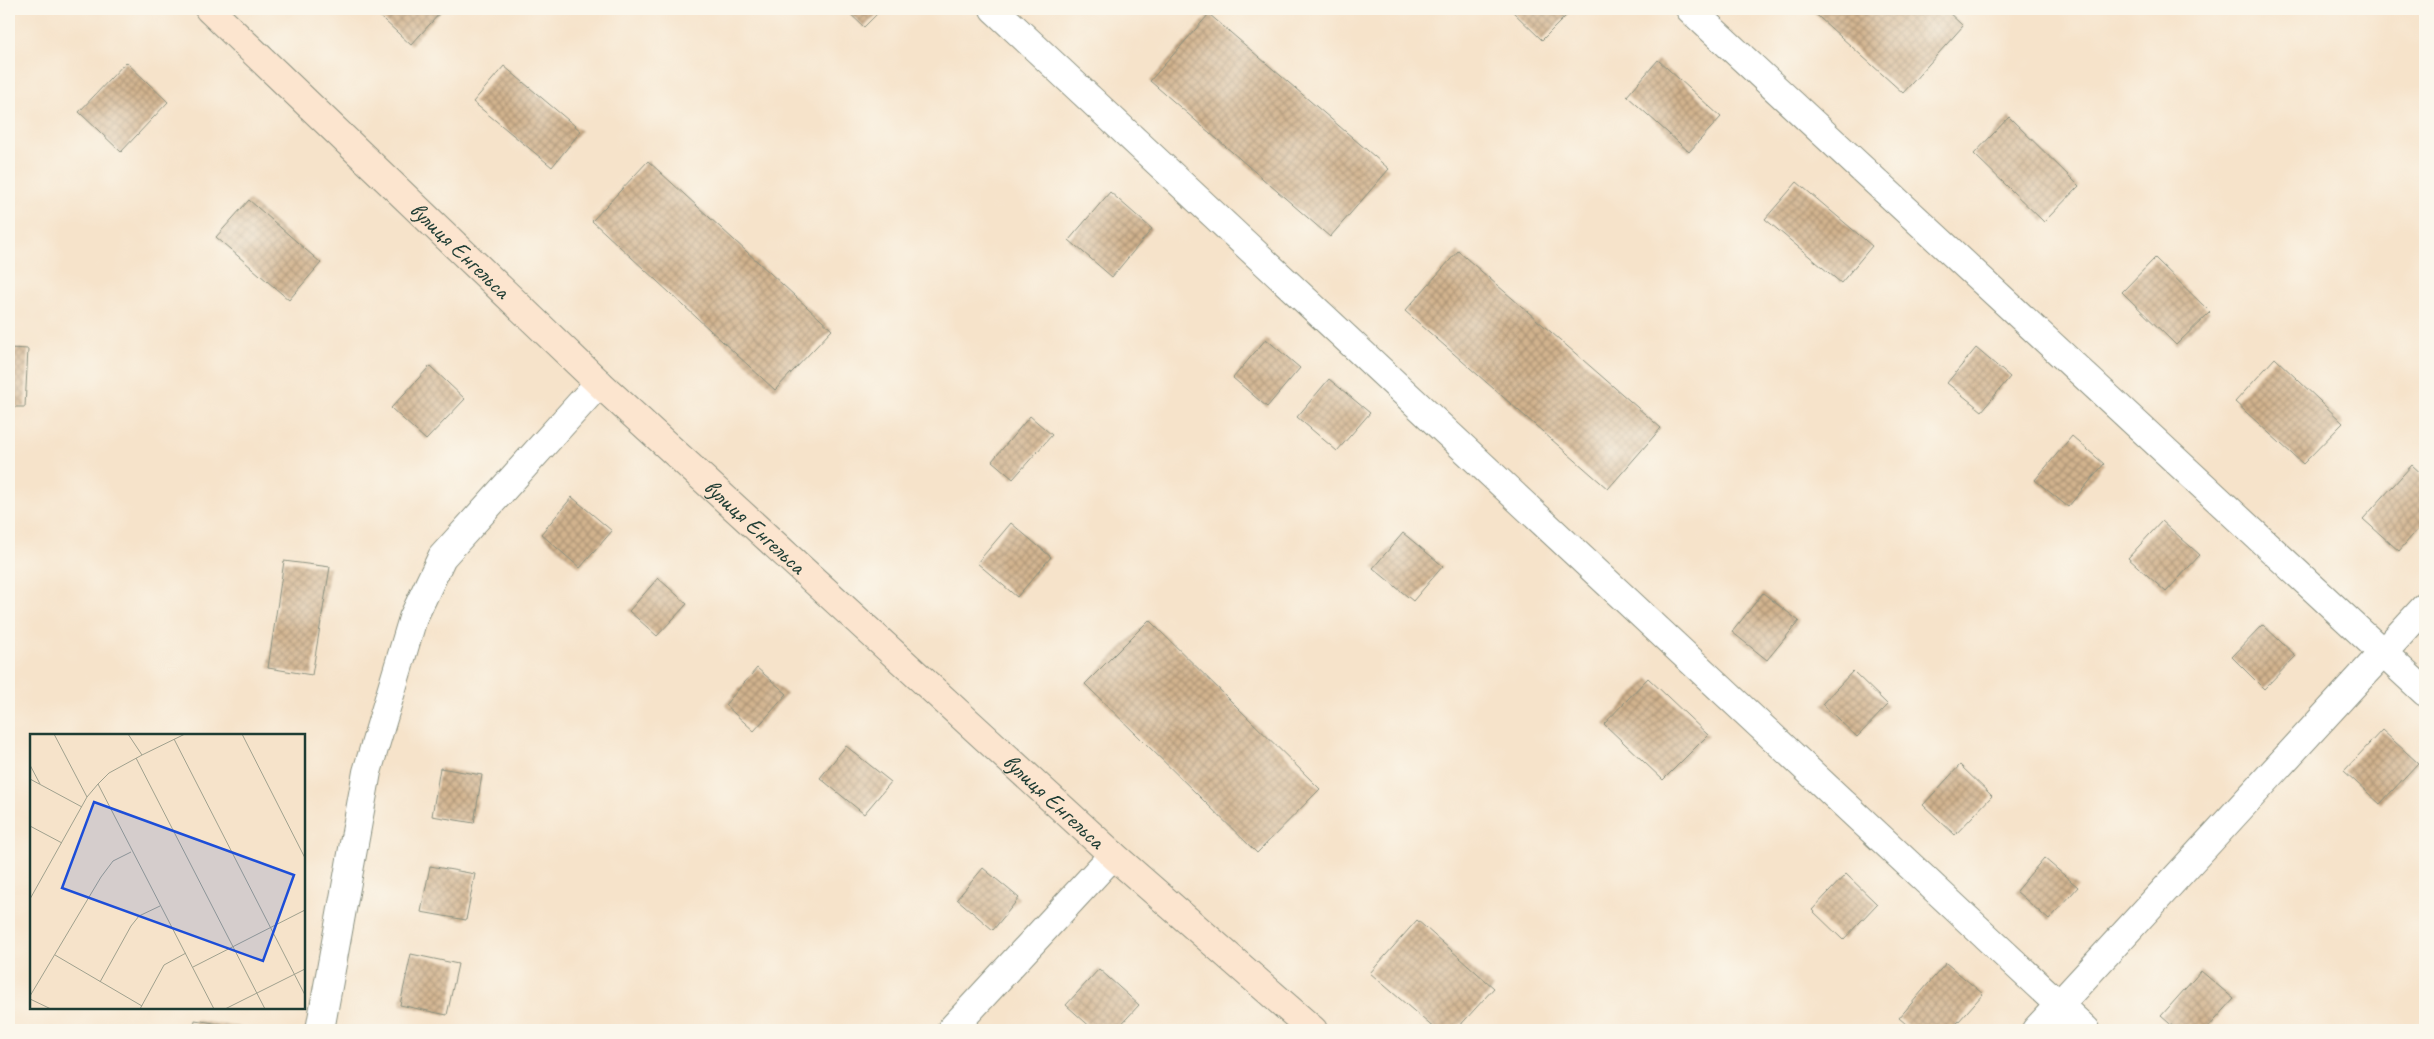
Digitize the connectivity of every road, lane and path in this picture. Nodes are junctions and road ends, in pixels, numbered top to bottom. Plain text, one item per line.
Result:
1 (209, 9) edge
2 (994, 9) edge
3 (1690, 9) edge
4 (599, 383) junction
5 (2425, 607) edge
6 (2382, 652) junction
7 (2425, 692) edge
8 (1113, 855) junction
9 (2059, 1005) junction
10 (320, 1030) edge
11 (951, 1030) edge
12 (1314, 1030) edge
13 (2036, 1030) edge
14 (2086, 1030) edge

1 - 4 street, вулиця Енгельса
2 - 9 street
3 - 6 street
4 - 8 street, вулиця Енгельса
4 - 10 street
5 - 6 street
6 - 7 street
6 - 9 street
8 - 11 street
8 - 12 street, вулиця Енгельса
9 - 13 street
9 - 14 street

